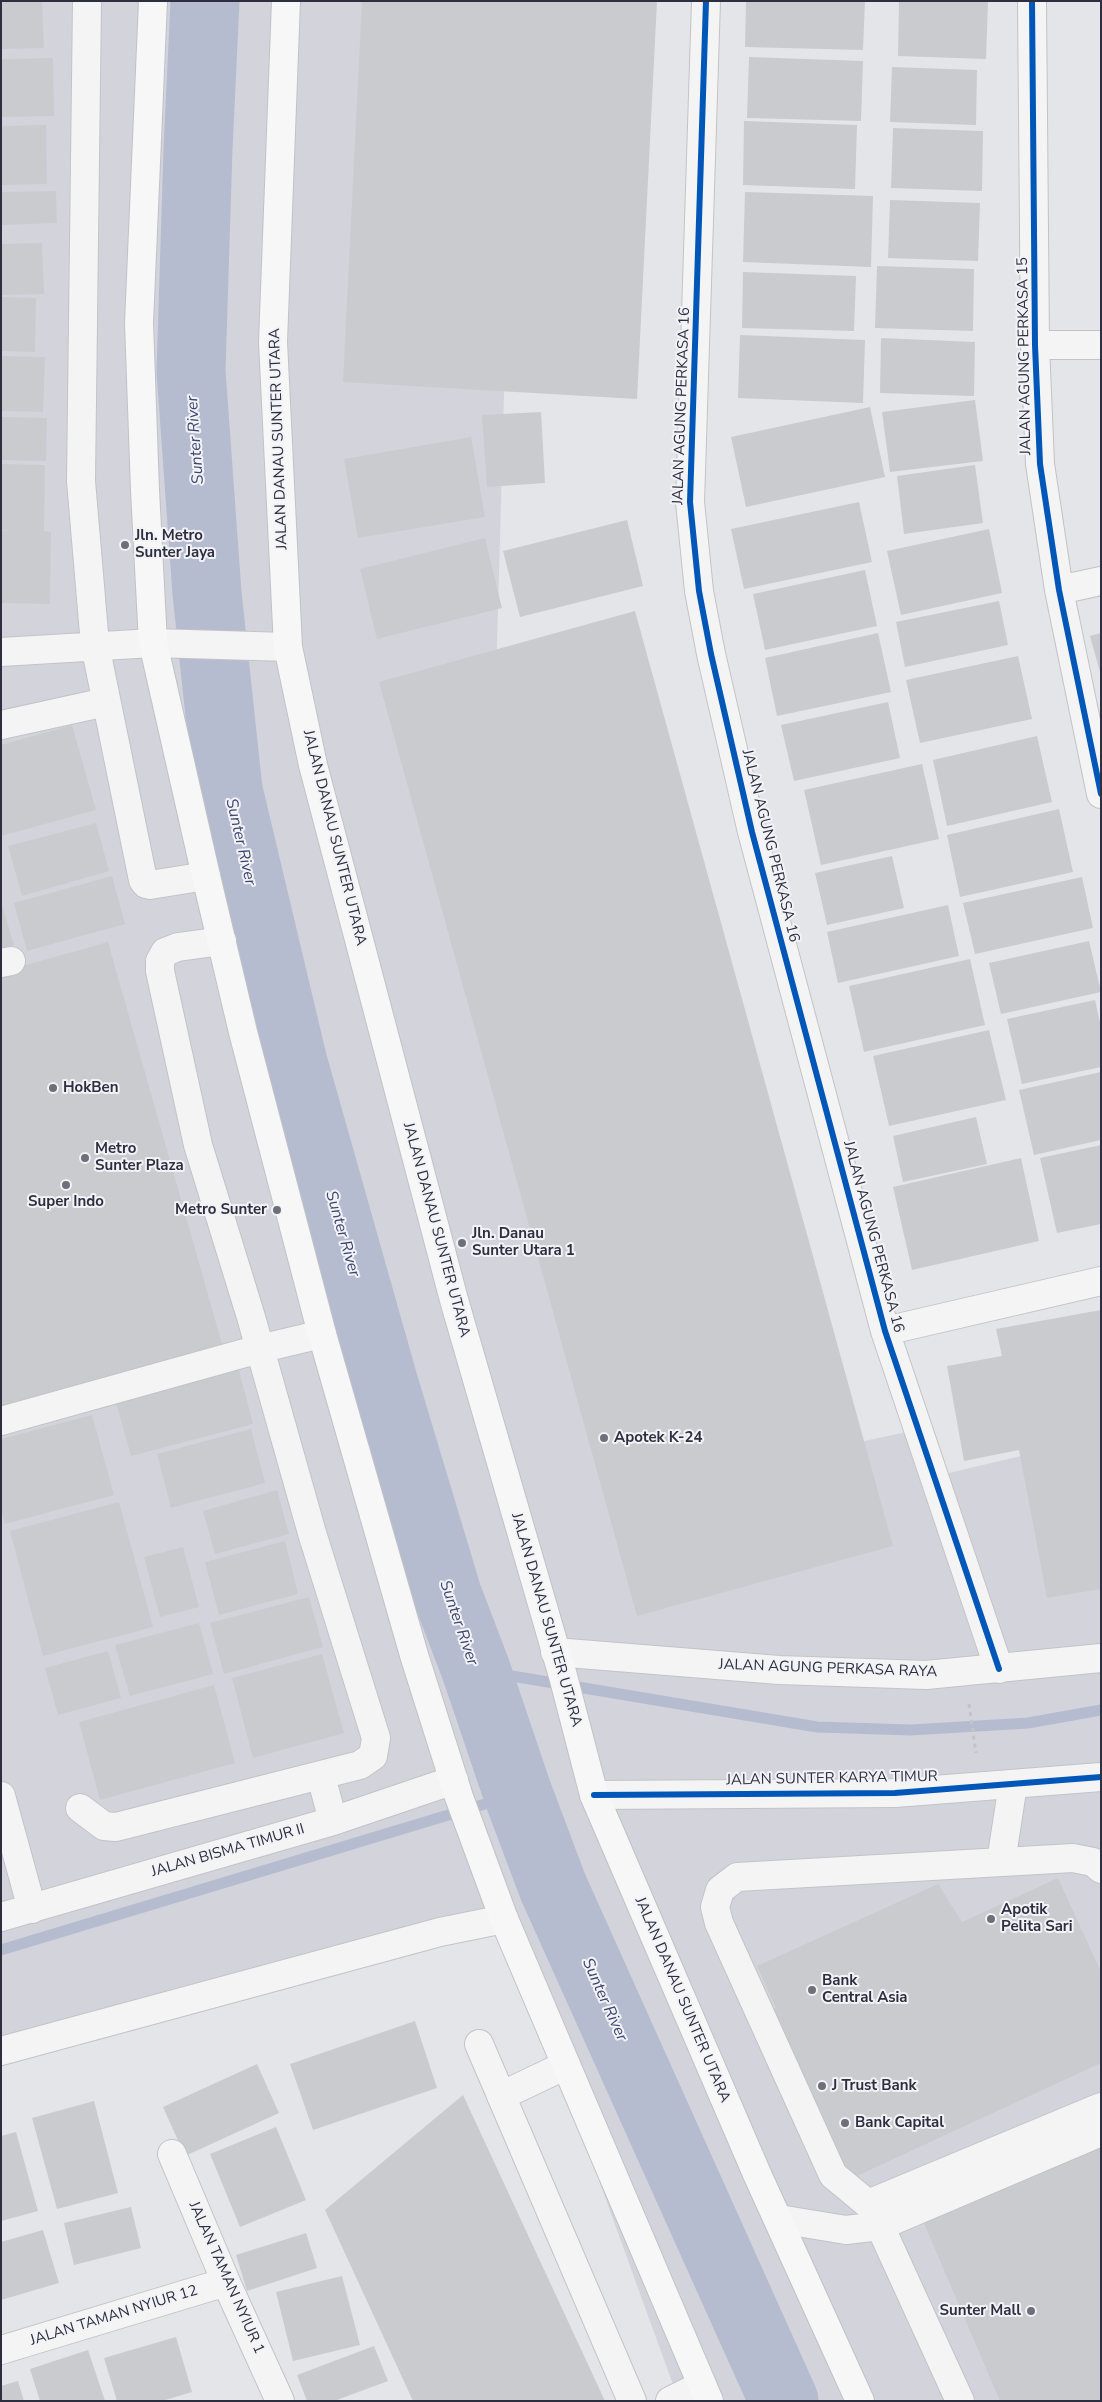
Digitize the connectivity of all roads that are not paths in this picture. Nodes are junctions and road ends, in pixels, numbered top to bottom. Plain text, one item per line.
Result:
1 (87, 1) edge
2 (153, 1) edge
3 (286, 1) edge
4 (706, 1) edge
5 (1032, 1) edge
6 (1035, 345) junction
7 (1101, 345) edge
8 (1101, 581) edge
9 (1059, 590) junction
10 (153, 643) junction
11 (95, 645) junction
12 (288, 647) junction
13 (1, 652) edge
14 (106, 702) junction
15 (1, 725) edge
16 (1099, 777) edge
17 (206, 876) junction
18 (222, 941) junction
19 (1101, 1281) edge
20 (885, 1331) junction
21 (322, 1334) junction
22 (259, 1349) junction
23 (1, 1421) edge
24 (1101, 1658) edge
25 (559, 1664) junction
26 (999, 1669) junction
27 (321, 1776) junction
28 (1101, 1777) edge
29 (1013, 1784) junction
30 (591, 1786) junction
31 (456, 1788) junction
32 (1, 1796) edge
33 (80, 1808) dead end
34 (333, 1820) junction
35 (1001, 1862) junction
36 (1101, 1869) edge
37 (32, 1909) junction
38 (1, 1917) edge
39 (504, 1919) junction
40 (479, 2044) dead end
41 (1, 2051) edge
42 (566, 2065) junction
43 (501, 2096) junction
44 (1101, 2107) edge
45 (1101, 2132) edge
46 (172, 2154) dead end
47 (874, 2215) junction
48 (779, 2219) junction
49 (226, 2282) junction
50 (1, 2350) edge
51 (706, 2393) edge
52 (280, 2401) edge
53 (632, 2401) edge
54 (670, 2401) edge
55 (860, 2401) edge
56 (960, 2401) edge

1 - 11 street
2 - 10 main road
3 - 12 main road, JALAN DANAU SUNTER UTARA
4 - 20 street, JALAN AGUNG PERKASA 16
5 - 6 street, JALAN AGUNG PERKASA 15
6 - 7 street
6 - 9 street, JALAN AGUNG PERKASA 15
8 - 9 street
9 - 16 street, JALAN AGUNG PERKASA 15
10 - 11 street
10 - 12 street
10 - 17 main road
11 - 13 street
11 - 14 street
12 - 25 main road, JALAN DANAU SUNTER UTARA
14 - 15 street
14 - 17 street
17 - 18 main road
18 - 21 main road
18 - 22 street
19 - 20 street
20 - 26 street, JALAN AGUNG PERKASA 16
21 - 22 street
21 - 31 main road
22 - 23 street
22 - 27 street
24 - 26 street, JALAN AGUNG PERKASA RAYA
25 - 26 street, JALAN AGUNG PERKASA RAYA
25 - 30 main road, JALAN DANAU SUNTER UTARA
27 - 33 street
27 - 34 street
28 - 29 street, JALAN SUNTER KARYA TIMUR
29 - 30 street, JALAN SUNTER KARYA TIMUR
29 - 35 street
30 - 48 main road, JALAN DANAU SUNTER UTARA
31 - 34 street, JALAN BISMA TIMUR II
31 - 39 main road
32 - 37 street
34 - 37 street, JALAN BISMA TIMUR II
35 - 36 street
35 - 47 street
37 - 38 street, JALAN BISMA TIMUR II
39 - 41 street
39 - 42 main road
40 - 43 street
42 - 43 street
42 - 51 main road
43 - 53 street
44 - 47 street
45 - 47 street
46 - 49 street, JALAN TAMAN NYIUR 1
47 - 48 street
47 - 56 street
48 - 55 main road, JALAN DANAU SUNTER UTARA
49 - 50 street, JALAN TAMAN NYIUR 12
49 - 52 street, JALAN TAMAN NYIUR 1
51 - 54 street

